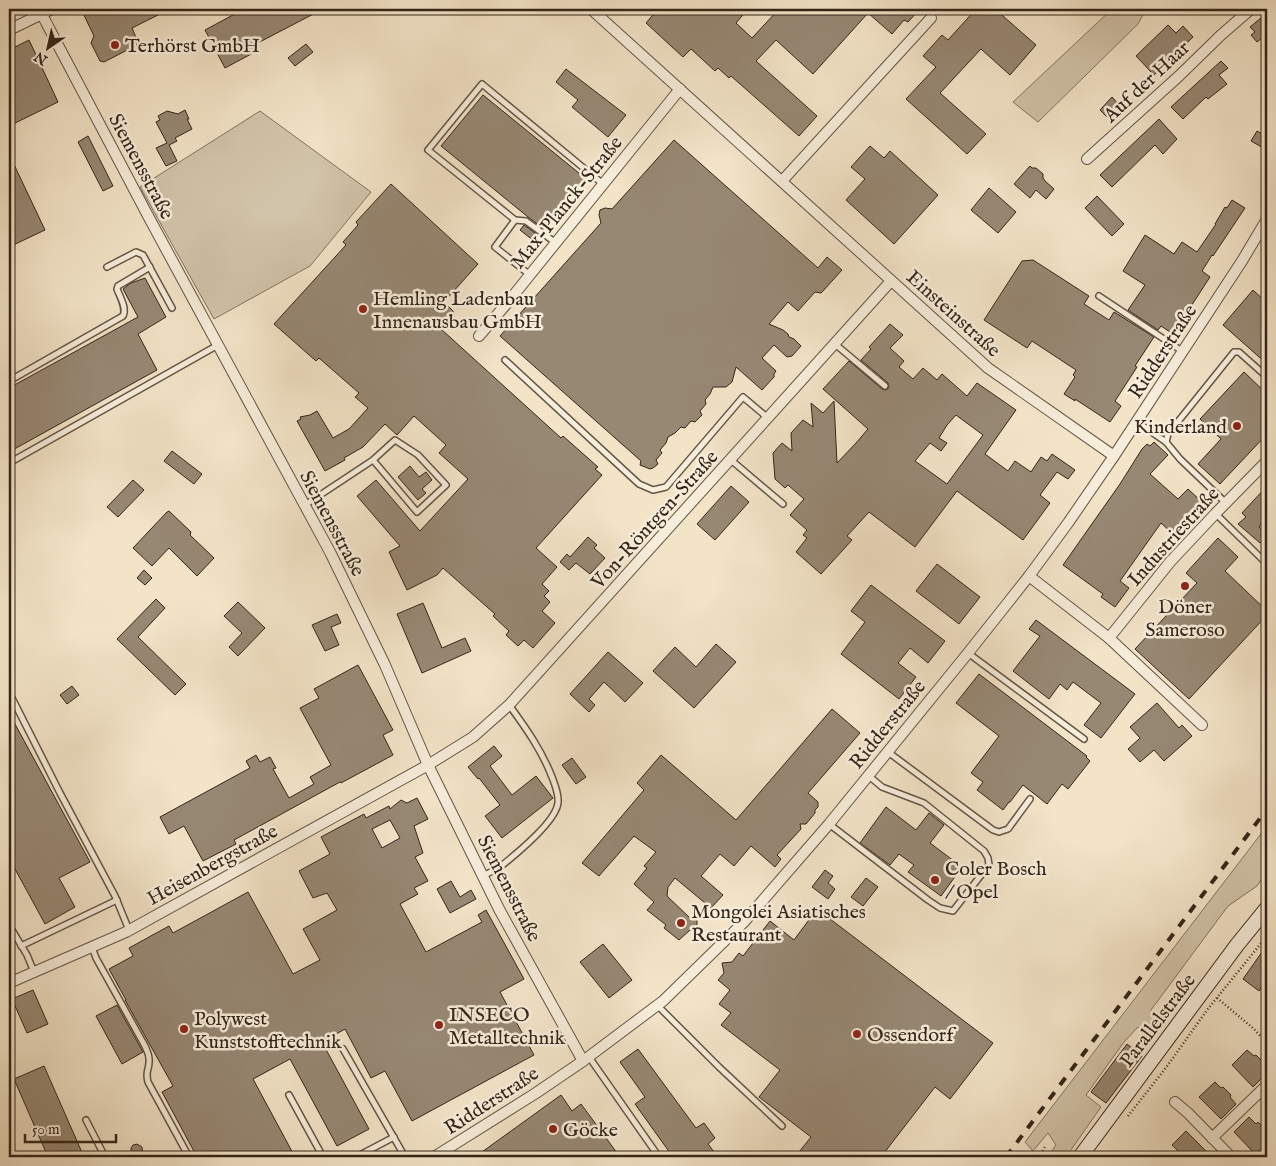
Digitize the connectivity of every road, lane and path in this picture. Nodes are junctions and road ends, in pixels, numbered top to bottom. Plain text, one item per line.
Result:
1 (52, 9) edge
2 (591, 9) edge
3 (1251, 9) edge
4 (40, 12) edge
5 (931, 18) dead end
6 (9, 30) edge
7 (680, 88) junction
8 (1087, 159) dead end
9 (782, 181) junction
10 (603, 184) junction
11 (1267, 218) edge
12 (515, 220) junction
13 (556, 243) junction
14 (108, 267) dead end
15 (150, 267) junction
16 (530, 275) junction
17 (891, 281) junction
18 (1099, 296) dead end
19 (172, 308) dead end
20 (479, 336) dead end
21 (835, 344) junction
22 (218, 345) junction
23 (1183, 351) junction
24 (505, 360) dead end
25 (1267, 378) edge
26 (9, 381) edge
27 (885, 386) dead end
28 (768, 418) junction
29 (1137, 422) junction
30 (1166, 442) junction
31 (1114, 456) junction
32 (373, 460) junction
33 (731, 460) junction
34 (1267, 461) edge
35 (9, 463) edge
36 (1226, 503) junction
37 (783, 504) dead end
38 (304, 506) junction
39 (1215, 514) junction
40 (1264, 561) dead end
41 (1029, 576) junction
42 (1109, 638) junction
43 (968, 653) junction
44 (9, 692) edge
45 (510, 705) junction
46 (1202, 725) dead end
47 (1084, 739) dead end
48 (888, 752) junction
49 (428, 765) junction
50 (868, 775) junction
51 (1030, 799) dead end
52 (829, 824) junction
53 (483, 876) junction
54 (117, 900) junction
55 (1267, 908) edge
56 (9, 924) edge
57 (129, 930) junction
58 (1267, 936) edge
59 (21, 946) junction
60 (92, 947) junction
61 (35, 972) junction
62 (9, 983) edge
63 (1217, 998) junction
64 (657, 1005) junction
65 (1267, 1043) edge
66 (343, 1049) dead end
67 (586, 1058) junction
68 (1267, 1084) edge
69 (289, 1095) dead end
70 (1175, 1102) dead end
71 (1126, 1119) dead end
72 (86, 1120) dead end
73 (782, 1126) dead end
74 (394, 1137) junction
75 (1212, 1138) junction
76 (1046, 1144) dead end
77 (9, 1151) edge
78 (449, 1154) edge
79 (12, 1157) edge
80 (105, 1157) edge
81 (189, 1157) edge
82 (323, 1157) edge
83 (356, 1157) edge
84 (405, 1157) edge
85 (434, 1157) edge
86 (659, 1157) edge
87 (1039, 1157) edge
88 (1080, 1157) edge
89 (1226, 1157) edge

1 - 4 street
2 - 7 street, Einsteinstraße
3 - 8 street, Auf der Haar
4 - 6 street
4 - 22 street, Siemensstraße
5 - 9 street
7 - 9 street, Einsteinstraße
7 - 10 street, Max-Planck-Straße
9 - 17 street, Einsteinstraße
10 - 12 lane
10 - 13 street, Max-Planck-Straße
11 - 23 street, Ridderstraße
12 - 13 lane
12 - 16 lane
13 - 16 street, Max-Planck-Straße
14 - 15 lane
15 - 19 lane
15 - 26 lane
16 - 20 street, Max-Planck-Straße
17 - 21 street, Von-Röntgen-Straße
17 - 31 street, Einsteinstraße
18 - 23 lane
21 - 27 lane
21 - 28 street, Von-Röntgen-Straße
22 - 35 lane
22 - 38 street, Siemensstraße
23 - 29 street, Ridderstraße
24 - 28 lane
25 - 30 lane
28 - 33 street, Von-Röntgen-Straße
29 - 30 lane
29 - 31 street, Ridderstraße
30 - 36 lane
31 - 41 street, Ridderstraße
32 - 32 lane
32 - 38 lane
33 - 37 lane
33 - 45 street, Von-Röntgen-Straße
34 - 36 street, Industriestraße
36 - 39 street, Industriestraße
38 - 49 street, Siemensstraße
39 - 40 lane
39 - 42 street, Industriestraße
41 - 42 street
41 - 43 street, Ridderstraße
42 - 46 street
43 - 47 lane
43 - 48 street, Ridderstraße
44 - 54 lane
45 - 49 street, Von-Röntgen-Straße
45 - 53 lane
48 - 50 street, Ridderstraße
48 - 51 lane
49 - 53 street, Siemensstraße
49 - 57 street, Heisenbergstraße
50 - 52 street, Ridderstraße
50 - 52 lane
52 - 64 street, Ridderstraße
53 - 67 street, Siemensstraße
54 - 57 lane
54 - 59 lane
55 - 88 main road, Parallelstraße
56 - 59 lane
57 - 60 street, Heisenbergstraße
58 - 63 path
59 - 61 lane
60 - 61 street, Heisenbergstraße
60 - 81 lane
61 - 62 street, Heisenbergstraße
63 - 65 path
63 - 71 path
64 - 67 street, Ridderstraße
64 - 73 lane
66 - 74 lane
67 - 78 street, Ridderstraße
67 - 86 lane
68 - 75 street
69 - 82 lane
70 - 75 street
72 - 80 lane
74 - 83 lane
74 - 84 lane
75 - 89 street
76 - 87 path
77 - 79 lane
78 - 85 street, Ridderstraße

